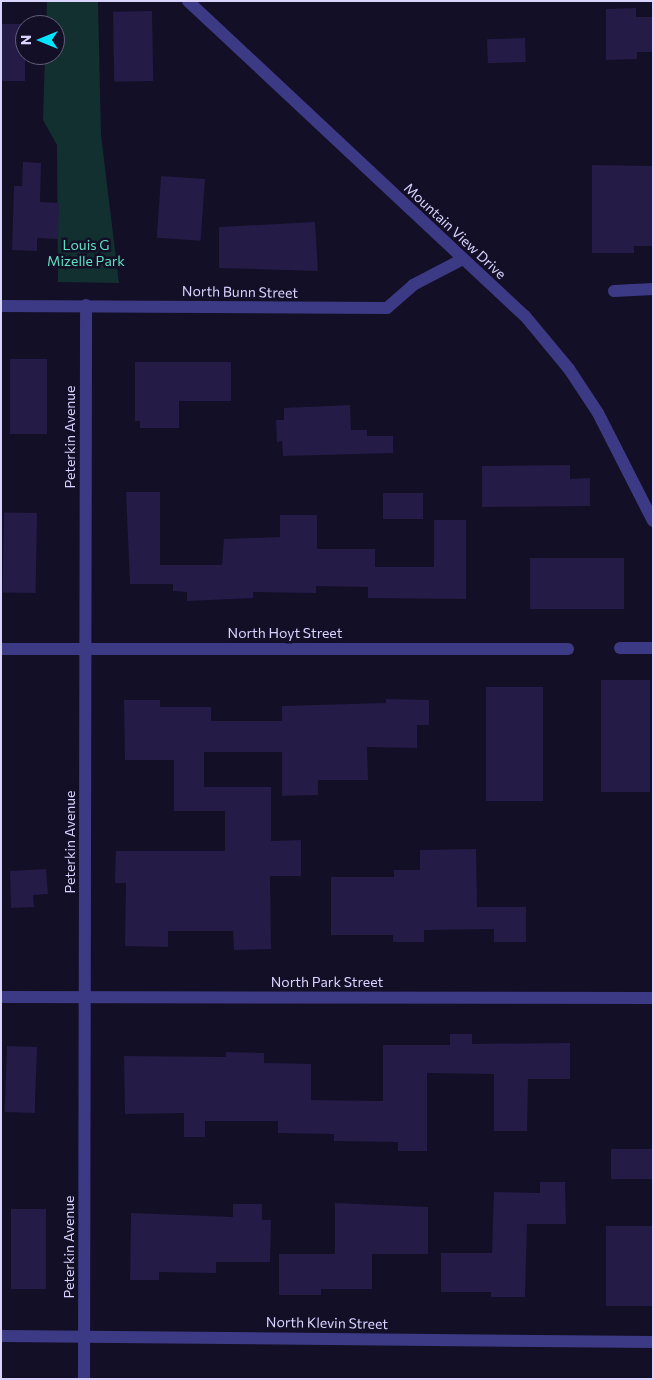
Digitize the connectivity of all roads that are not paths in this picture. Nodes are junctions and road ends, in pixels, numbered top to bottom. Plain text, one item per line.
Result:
1 (188, 1) edge
2 (463, 259) junction
3 (653, 289) edge
4 (614, 290) dead end
5 (86, 305) junction
6 (1, 306) edge
7 (653, 521) edge
8 (1, 648) edge
9 (84, 648) junction
10 (620, 648) dead end
11 (653, 648) edge
12 (568, 649) dead end
13 (1, 997) edge
14 (84, 997) junction
15 (653, 998) edge
16 (1, 1336) edge
17 (84, 1336) junction
18 (653, 1342) edge
19 (84, 1379) edge

1 - 2 street, Mountain View Drive
2 - 5 street, North Bunn Street
2 - 7 street, Mountain View Drive
3 - 4 street
5 - 6 street, North Bunn Street
5 - 9 street, Peterkin Avenue
8 - 9 street, North Hoyt Street
9 - 12 street, North Hoyt Street
9 - 14 street, Peterkin Avenue
10 - 11 street
13 - 14 street, North Park Street
14 - 15 street, North Park Street
14 - 17 street, Peterkin Avenue
16 - 17 street, North Klevin Street
17 - 18 street, North Klevin Street
17 - 19 street, Peterkin Avenue

